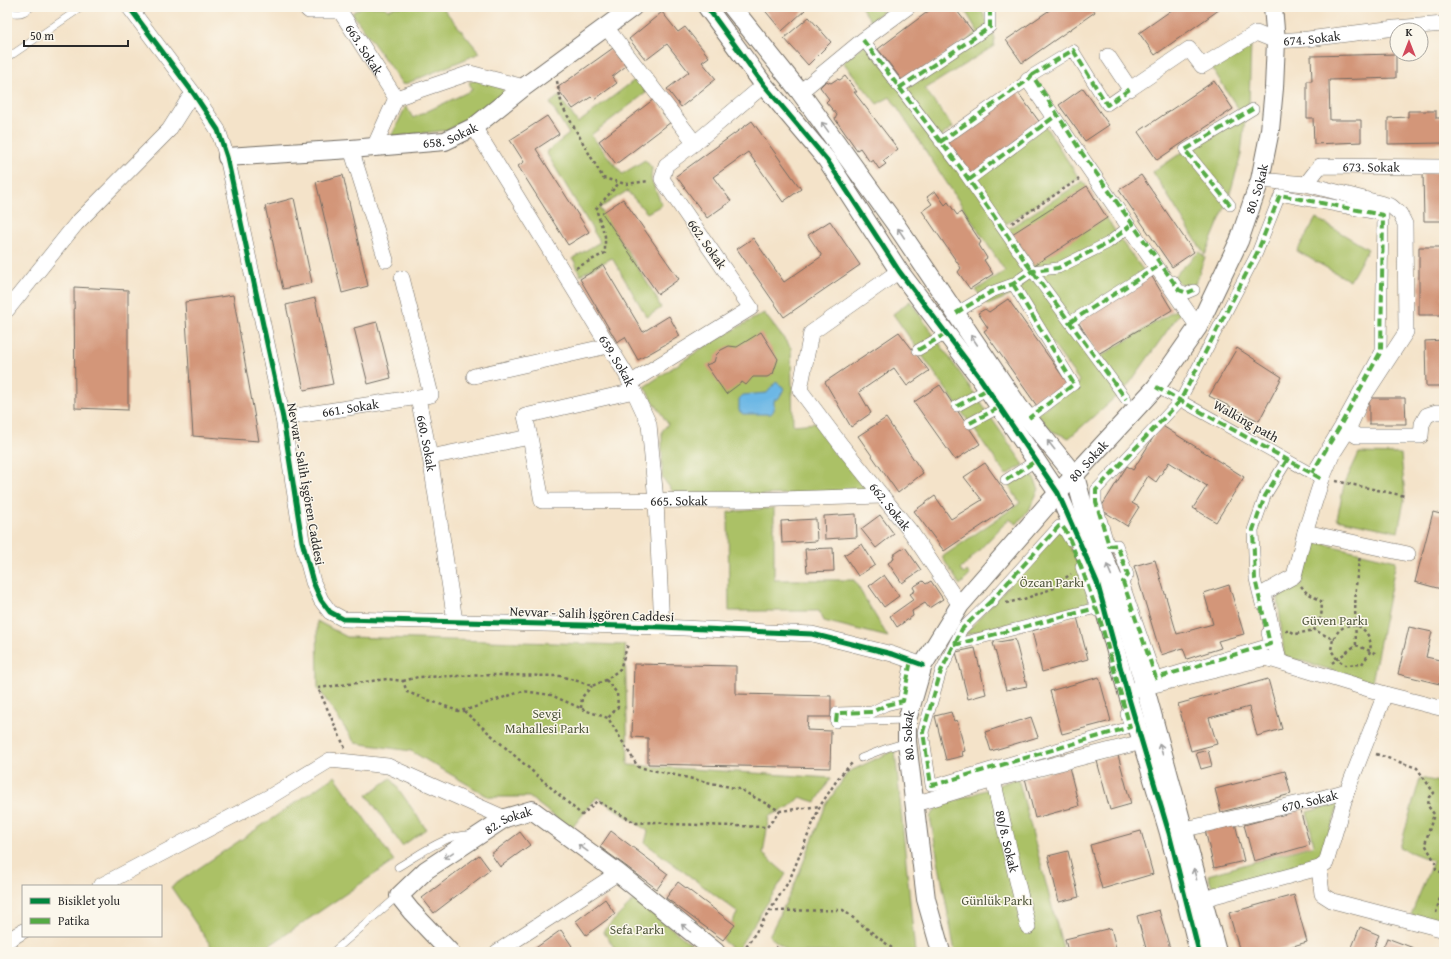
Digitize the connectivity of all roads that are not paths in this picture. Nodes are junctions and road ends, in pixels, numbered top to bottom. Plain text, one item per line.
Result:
1 (31, 7) edge
2 (82, 7) edge
3 (129, 7) edge
4 (305, 7) edge
5 (633, 7) edge
6 (707, 7) edge
7 (732, 7) edge
8 (908, 7) edge
9 (990, 7) edge
10 (1273, 7) edge
11 (344, 9) edge
12 (7, 10) edge
13 (1444, 24) edge
14 (606, 27) junction
15 (863, 40) junction
16 (1276, 41) junction
17 (7, 56) edge
18 (1108, 56) dead end
19 (1030, 77) junction
20 (764, 85) junction
21 (524, 87) junction
22 (899, 88) junction
23 (1130, 89) junction
24 (800, 92) junction
25 (194, 94) junction
26 (396, 98) junction
27 (1252, 109) dead end
28 (1054, 117) junction
29 (474, 127) junction
30 (940, 142) junction
31 (695, 143) junction
32 (374, 147) junction
33 (351, 149) junction
34 (227, 157) junction
35 (1444, 167) edge
36 (969, 180) junction
37 (1260, 180) junction
38 (1306, 184) junction
39 (1230, 205) dead end
40 (1130, 226) junction
41 (386, 260) dead end
42 (1157, 267) junction
43 (899, 271) junction
44 (1032, 271) junction
45 (402, 278) dead end
46 (1013, 284) junction
47 (1194, 290) dead end
48 (7, 310) edge
49 (956, 313) junction
50 (1070, 322) junction
51 (1198, 326) junction
52 (946, 334) junction
53 (608, 346) junction
54 (918, 350) dead end
55 (474, 376) dead end
56 (632, 387) junction
57 (1156, 388) junction
58 (988, 389) junction
59 (418, 398) junction
60 (1126, 399) dead end
61 (1180, 401) junction
62 (957, 406) dead end
63 (1000, 408) junction
64 (1444, 412) edge
65 (283, 418) junction
66 (1028, 418) junction
67 (970, 423) dead end
68 (1348, 430) junction
69 (530, 437) junction
70 (430, 457) junction
71 (1036, 460) junction
72 (1287, 460) junction
73 (1075, 476) junction
74 (1317, 476) junction
75 (1006, 480) dead end
76 (1058, 493) junction
77 (882, 496) junction
78 (656, 501) junction
79 (1305, 532) junction
80 (1408, 554) dead end
81 (960, 605) junction
82 (1096, 608) junction
83 (455, 621) junction
84 (662, 627) junction
85 (954, 645) junction
86 (1279, 661) junction
87 (917, 663) junction
88 (1145, 688) junction
89 (1127, 692) junction
90 (1385, 694) junction
91 (1444, 709) edge
92 (907, 720) junction
93 (836, 722) joint
94 (907, 742) junction
95 (1142, 742) junction
96 (861, 758) road end
97 (993, 780) junction
98 (1347, 791) junction
99 (915, 804) junction
100 (504, 818) junction
101 (1176, 831) junction
102 (479, 835) junction
103 (398, 867) dead end
104 (1319, 868) junction
105 (618, 873) junction
106 (102, 885) edge
107 (399, 896) junction
108 (926, 899) junction
109 (1203, 899) junction
110 (1028, 927) dead end
111 (1436, 928) road end
112 (22, 932) edge
113 (7, 941) edge
114 (333, 952) edge
115 (450, 952) edge
116 (498, 952) edge
117 (716, 952) edge
118 (932, 952) edge
119 (941, 952) edge
120 (1199, 952) edge
121 (1217, 952) edge

1 - 12 lane
2 - 17 lane
3 - 25 street, Nevvar - Salih İşgören Caddesi
4 - 11 street, 663. Sokak
5 - 14 street, 658. Sokak
6 - 20 street
7 - 24 street
8 - 15 street
9 - 22 street
10 - 16 street, 80. Sokak
11 - 26 street, 663. Sokak
13 - 16 street, 674. Sokak
14 - 21 street, 658. Sokak
14 - 31 street
15 - 22 street
15 - 24 street
16 - 23 street, 674. Sokak
16 - 37 street, 80. Sokak
18 - 23 street
19 - 23 street
19 - 28 street
19 - 30 street
19 - 47 street
20 - 31 street
20 - 43 street
21 - 26 street
21 - 29 street, 658. Sokak
22 - 30 street
49 -> 24 street
25 - 34 street, Nevvar - Salih İşgören Caddesi
25 - 48 street
26 - 32 street
27 - 39 street
28 - 36 street
28 - 40 street
29 - 32 street, 658. Sokak
29 - 53 street, 659. Sokak
30 - 36 street
31 - 56 street, 662. Sokak
32 - 33 street, 658. Sokak
33 - 34 street, 658. Sokak
33 - 41 street
34 - 65 street, Nevvar - Salih İşgören Caddesi
35 - 38 street, 673. Sokak
36 - 44 street
37 - 38 street
37 - 51 street, 80. Sokak
38 - 68 street
40 - 42 street
40 - 44 street
42 - 50 street
42 - 51 street
43 - 52 street
43 - 77 street, 662. Sokak
44 - 46 street
44 - 50 street
45 - 59 street, 660. Sokak
46 - 49 street
46 - 66 street
66 -> 49 street
50 - 60 street
51 - 57 street, 80. Sokak
52 - 54 street
52 - 58 street
53 - 55 street
53 - 56 street, 659. Sokak
56 - 69 street
56 - 78 street, 659. Sokak
57 - 61 street, Walking path
57 - 73 street, 80. Sokak
58 - 62 street
58 - 63 street
59 - 65 street, 661. Sokak
59 - 70 street, 660. Sokak
61 - 72 street, Walking path
61 - 72 street
61 - 74 street
63 - 67 street
63 - 71 street
64 - 68 street
65 - 83 street, Nevvar - Salih İşgören Caddesi
73 -> 66 street
68 - 74 street
69 - 70 street
69 - 78 street, 665. Sokak
70 - 83 street, 660. Sokak
71 - 75 street
71 - 76 street
72 - 74 street, Walking path
73 - 76 street, 80. Sokak
88 -> 73 street
74 - 79 street
76 - 81 street, 80. Sokak
76 - 89 street
77 - 78 street, 665. Sokak
77 - 81 street, 662. Sokak
78 - 84 street, 659. Sokak
79 - 80 street
79 - 86 street
81 - 87 street, 80. Sokak
82 - 85 street
82 - 85 street
82 - 85 street
83 - 84 street, Nevvar - Salih İşgören Caddesi
84 - 87 street, Nevvar - Salih İşgören Caddesi
86 - 88 street
86 - 90 street
87 - 92 street, 80. Sokak
87 - 93 street
88 - 89 street
101 -> 88 street
89 - 95 street
90 - 91 street
90 - 98 street, 670. Sokak
92 - 93 lane
92 - 94 street, 80. Sokak
94 - 96 lane
94 - 99 street, 80. Sokak
95 - 97 street
95 - 101 street
97 - 99 street
97 - 110 street, 80/8. Sokak
98 - 101 street, 670. Sokak
98 - 104 street
99 - 108 street, 80. Sokak
100 - 102 street, 82. Sokak
105 -> 100 street, 82. Sokak
100 - 106 street
109 -> 101 street
101 - 120 street
102 - 103 lane
102 -> 107 street, 82. Sokak
104 - 109 street
104 - 111 street
105 - 116 street
117 -> 105 street, 82. Sokak
107 - 114 lane
107 - 115 street
108 - 118 street
108 - 119 street, 80. Sokak
109 - 121 street
112 - 113 street

